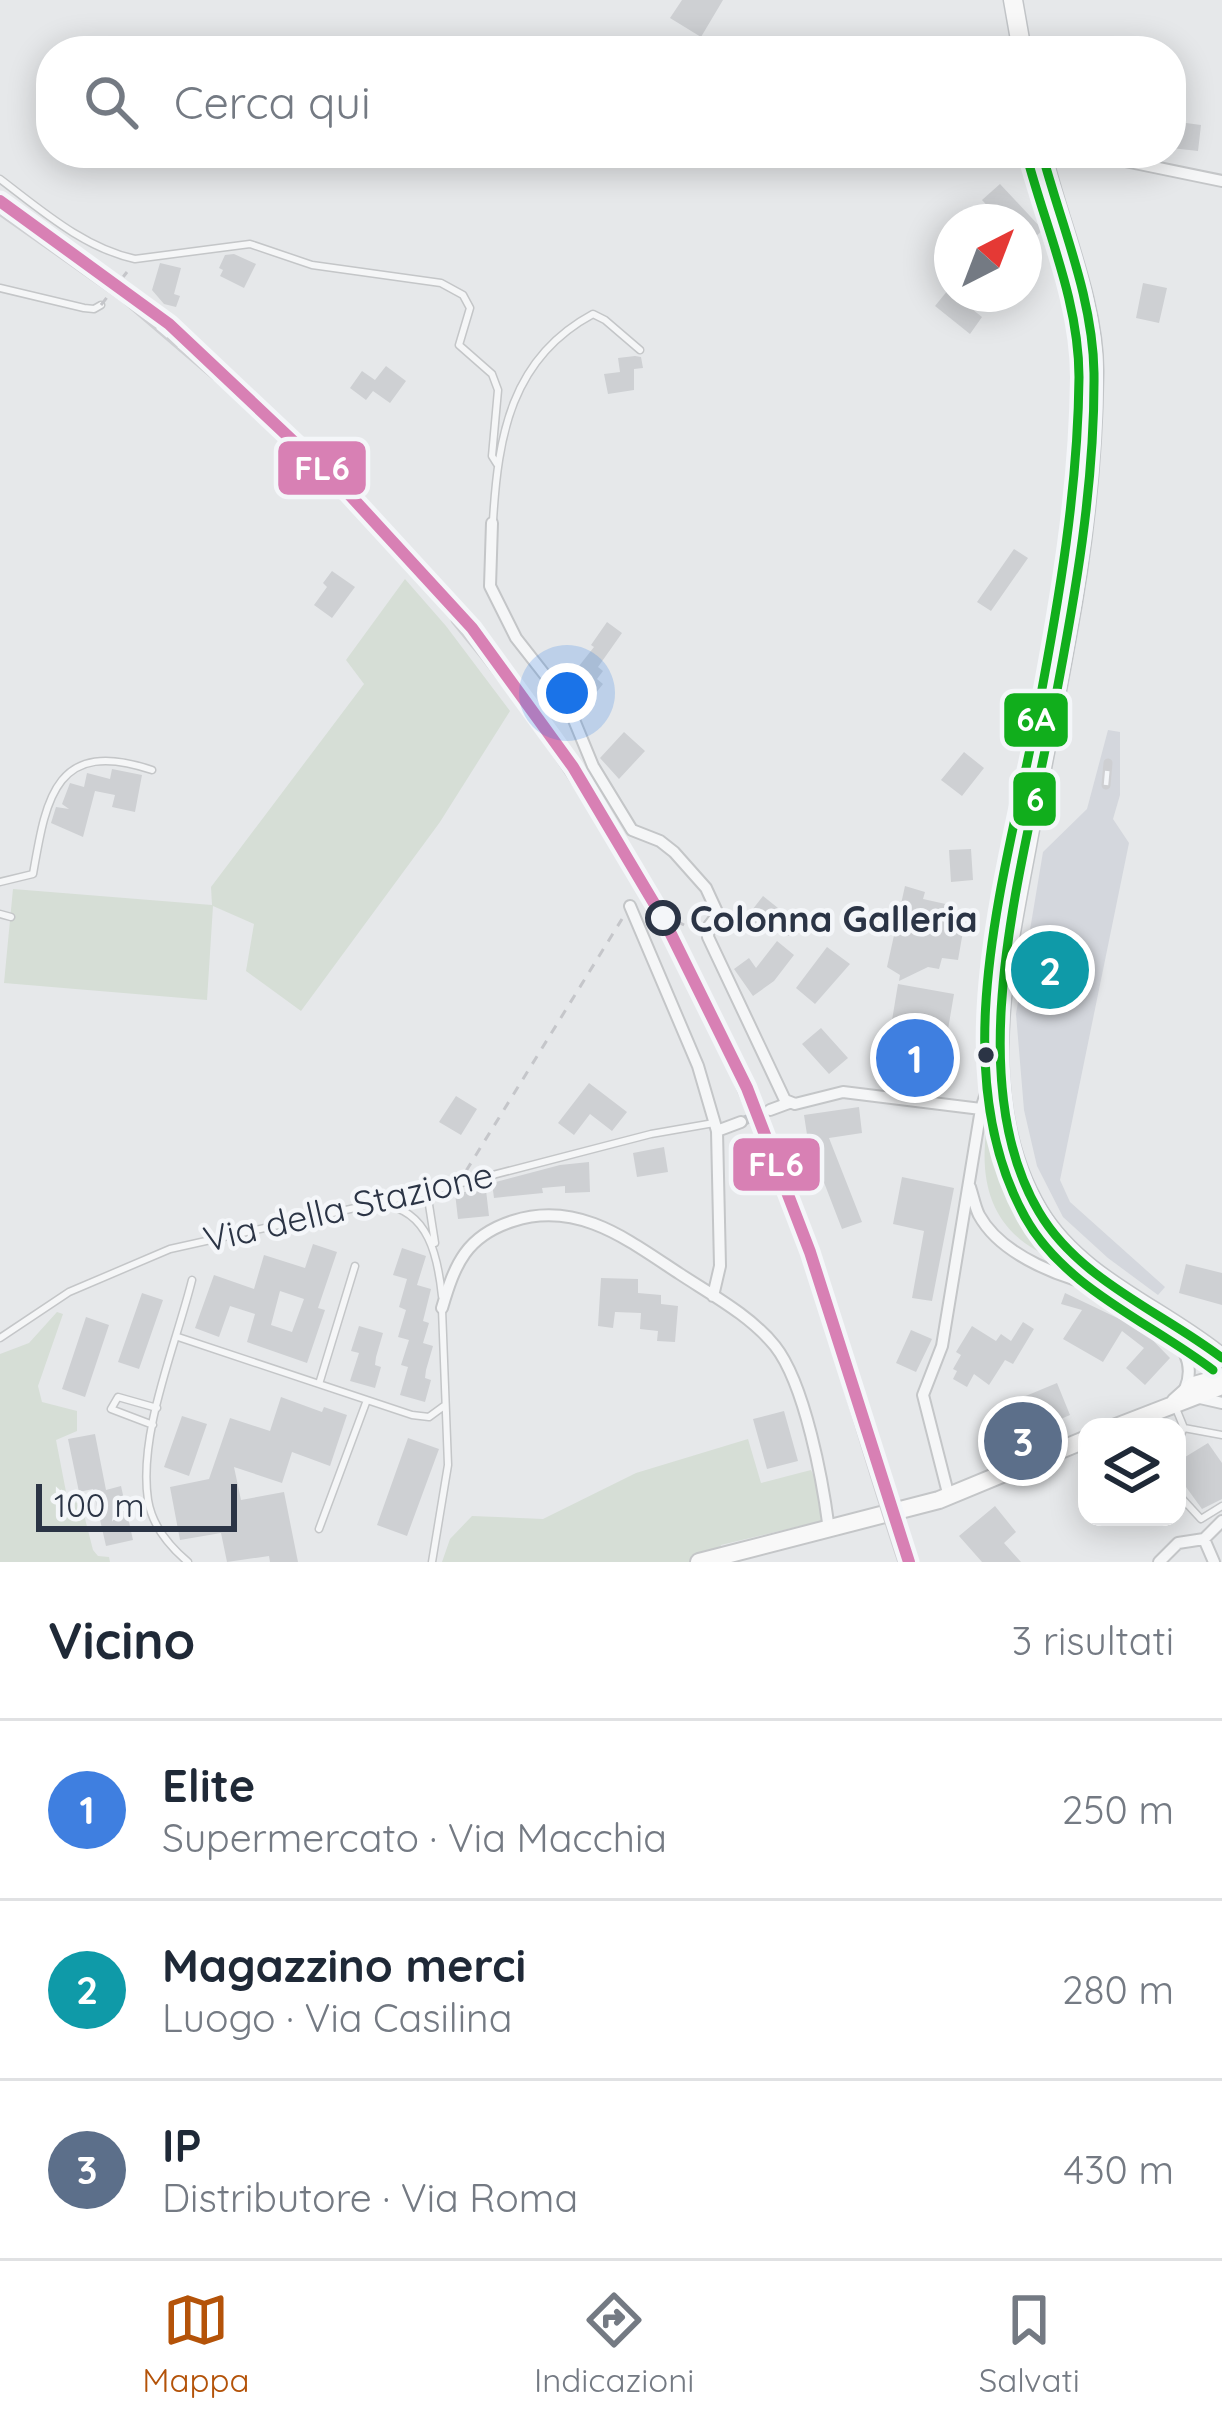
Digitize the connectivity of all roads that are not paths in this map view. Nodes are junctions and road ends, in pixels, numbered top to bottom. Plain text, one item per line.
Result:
1 (1013, 0) edge
2 (1019, 36) edge
3 (1046, 168) edge
4 (1159, 168) edge
5 (0, 179) edge
6 (1222, 181) edge
7 (0, 288) edge
8 (101, 305) road end
9 (640, 350) dead end
10 (497, 464) junction
11 (493, 524) joint
12 (152, 770) dead end
13 (0, 882) edge
14 (630, 906) road end
15 (0, 914) edge
16 (11, 917) dead end
17 (998, 1053) junction
18 (789, 1103) junction
19 (981, 1108) junction
20 (770, 1110) tunnel mouth
21 (742, 1122) tunnel mouth
22 (716, 1127) junction
23 (969, 1184) junction
24 (427, 1192) junction
25 (368, 1206) junction
26 (437, 1258) junction
27 (355, 1266) dead end
28 (192, 1280) dead end
29 (1120, 1290) junction
30 (713, 1296) junction
31 (1146, 1306) junction
32 (442, 1308) junction
33 (178, 1337) junction
34 (0, 1338) edge
35 (1222, 1358) edge
36 (1222, 1377) edge
37 (320, 1384) junction
38 (1222, 1386) edge
39 (1200, 1398) junction
40 (367, 1400) junction
41 (1174, 1402) junction
42 (1222, 1403) edge
43 (444, 1406) junction
44 (157, 1408) junction
45 (1137, 1418) edge
46 (1180, 1418) edge
47 (153, 1425) junction
48 (1186, 1427) edge
49 (1222, 1435) edge
50 (1078, 1443) edge
51 (949, 1497) junction
52 (1186, 1503) edge
53 (1222, 1506) edge
54 (1222, 1521) edge
55 (319, 1529) dead end
56 (829, 1530) junction
57 (1204, 1539) junction
58 (188, 1562) edge
59 (432, 1562) edge
60 (699, 1562) edge
61 (1159, 1562) edge
62 (1214, 1562) edge

1 - 2 main road
3 - 17 main road
4 - 6 street
5 - 10 lane
7 - 8 lane
9 - 10 lane
10 - 11 lane
11 - 18 street
12 - 13 lane
14 - 22 street
15 - 16 lane
17 - 19 street
17 - 29 main road
18 - 19 street
18 - 20 street
19 - 23 street
21 - 22 street
22 - 24 lane, Via della Stazione
22 - 30 street
23 - 29 street
23 - 51 street
24 - 25 lane, Via della Stazione
24 - 26 lane
25 - 26 lane
25 - 34 lane, Via della Stazione
26 - 32 lane
27 - 37 lane
28 - 33 lane
29 - 31 main road
30 - 32 street, Via della Stazione
30 - 56 street, Via della Stazione
31 - 35 main road
31 - 41 street
32 - 43 lane
33 - 37 lane
33 - 44 lane
36 - 41 street
37 - 40 lane
38 - 39 street
39 - 41 street
39 - 42 street
40 - 43 lane
40 - 55 lane
41 - 45 street
41 - 46 lane
43 - 59 lane
44 - 47 lane
44 - 47 lane
47 - 58 lane
48 - 49 lane
50 - 51 street
51 - 56 street
52 - 53 lane
54 - 57 street
56 - 60 street
57 - 61 street
57 - 62 street

